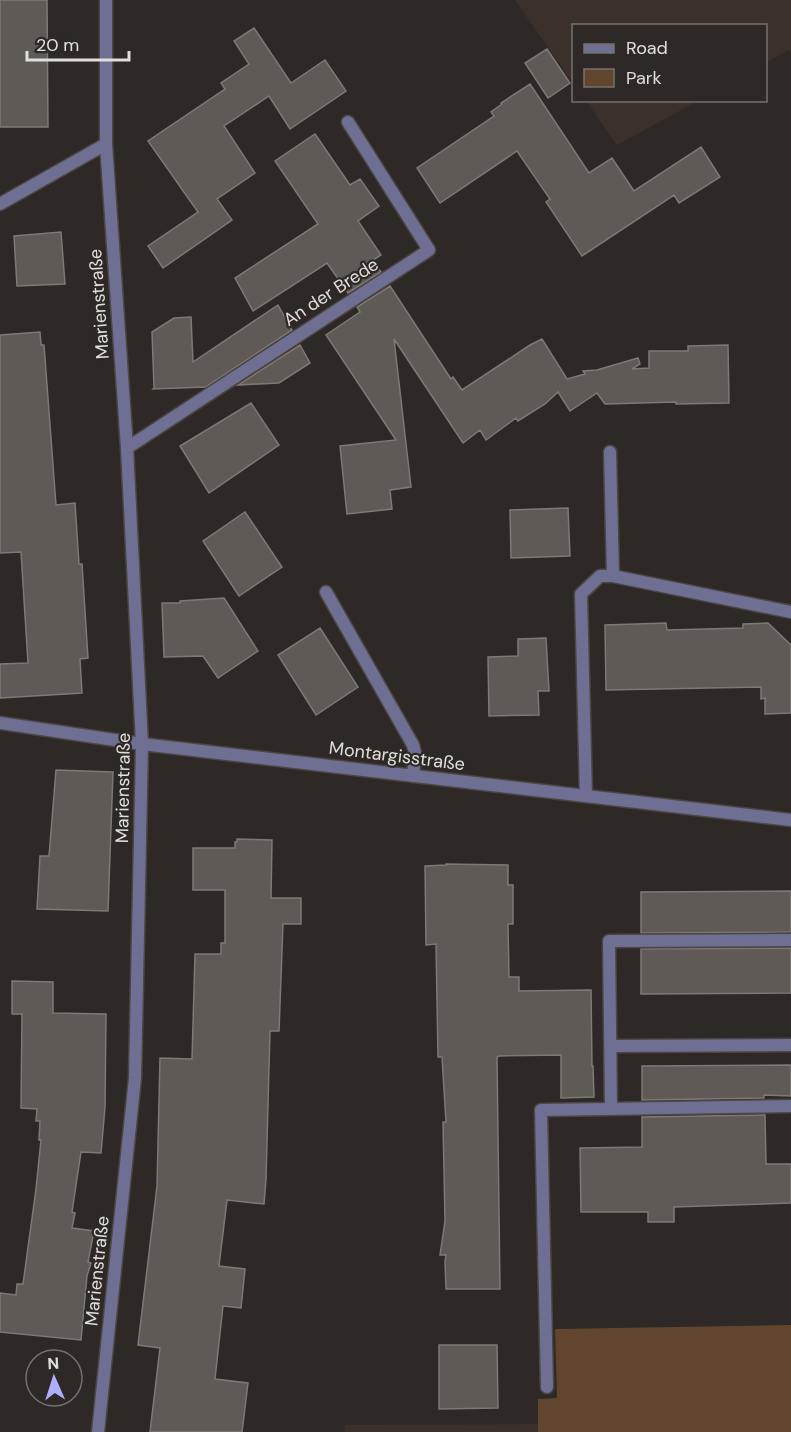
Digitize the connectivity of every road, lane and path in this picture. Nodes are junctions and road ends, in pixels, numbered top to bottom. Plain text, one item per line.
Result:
1 (106, 0) edge
2 (348, 122) dead end
3 (106, 144) junction
4 (0, 204) edge
5 (127, 448) junction
6 (610, 452) dead end
7 (613, 576) junction
8 (326, 592) dead end
9 (791, 612) edge
10 (0, 723) edge
11 (142, 744) junction
12 (413, 776) junction
13 (586, 796) junction
14 (791, 820) edge
15 (791, 940) edge
16 (791, 1045) edge
17 (610, 1046) junction
18 (791, 1106) edge
19 (611, 1108) junction
20 (547, 1387) dead end
21 (98, 1432) edge

1 - 3 street, Marienstraße
2 - 5 street, An der Brede
3 - 4 street
3 - 5 street, Marienstraße
5 - 11 street, Marienstraße
6 - 7 street
7 - 9 street
7 - 13 street
8 - 12 street
10 - 11 street, Montargisstraße
11 - 12 street, Montargisstraße
11 - 21 street, Marienstraße
12 - 13 street, Montargisstraße
13 - 14 street, Montargisstraße
15 - 17 street
16 - 17 street
17 - 19 street
18 - 19 street
19 - 20 street

